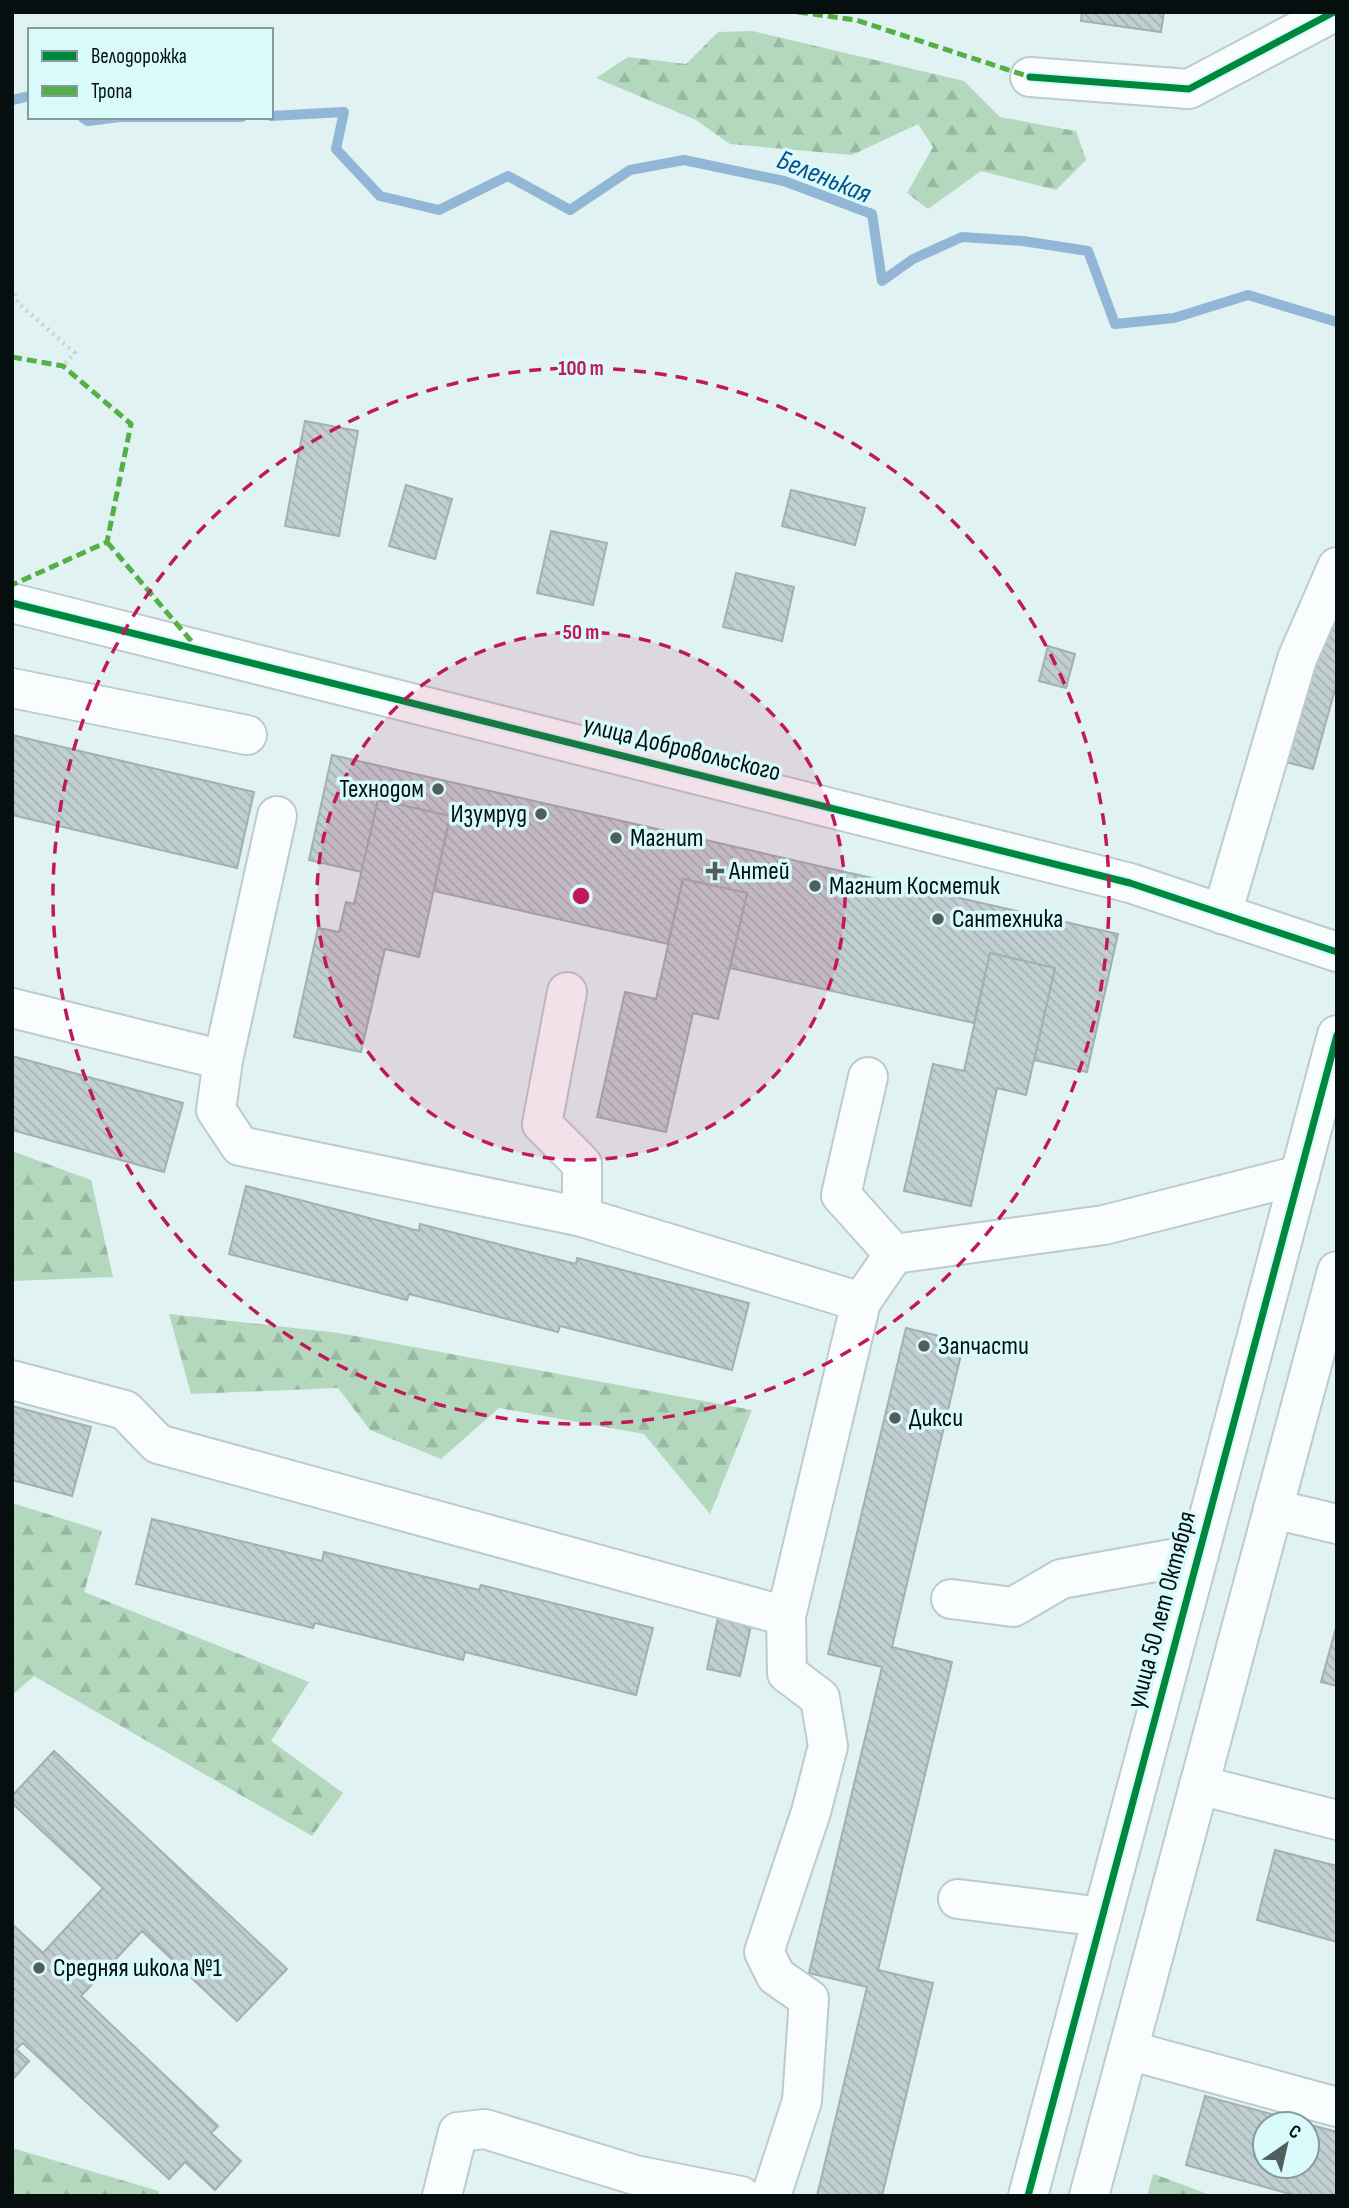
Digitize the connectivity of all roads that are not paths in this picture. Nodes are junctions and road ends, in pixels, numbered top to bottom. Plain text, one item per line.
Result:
1 (1335, 12) edge
2 (1030, 77) dead end
3 (1337, 567) edge
4 (12, 603) edge
5 (12, 688) edge
6 (247, 735) dead end
7 (277, 816) dead end
8 (1222, 914) junction
9 (1337, 952) edge
10 (567, 992) dead end
11 (12, 1008) edge
12 (1337, 1035) edge
13 (223, 1060) junction
14 (868, 1077) dead end
15 (1300, 1175) junction
16 (582, 1217) junction
17 (894, 1254) junction
18 (1337, 1271) edge
19 (861, 1302) junction
20 (12, 1380) edge
21 (1273, 1508) junction
22 (1337, 1524) edge
23 (1199, 1554) junction
24 (951, 1599) dead end
25 (786, 1616) junction
26 (1199, 1785) junction
27 (1337, 1820) edge
28 (958, 1899) dead end
29 (1102, 1917) junction
30 (1128, 2050) junction
31 (1337, 2107) edge
32 (442, 2196) edge
33 (741, 2196) edge
34 (771, 2196) edge
35 (1028, 2196) edge
36 (1089, 2196) edge

1 - 2 street
3 - 8 street
4 - 8 street, улица Добровольского
5 - 6 street
7 - 13 street
8 - 9 street, улица Добровольского
10 - 16 street
11 - 13 street
12 - 15 street, улица 50 лет Октября
13 - 16 street
14 - 17 street
15 - 17 street
15 - 23 street, улица 50 лет Октября
16 - 19 street
17 - 19 street
18 - 21 street
19 - 25 street
20 - 25 street
21 - 22 street
21 - 26 street
23 - 24 street
23 - 29 street, улица 50 лет Октября
25 - 34 street
26 - 27 street
26 - 30 street
28 - 29 street
29 - 35 street, улица 50 лет Октября
30 - 31 street
30 - 36 street
32 - 33 street

